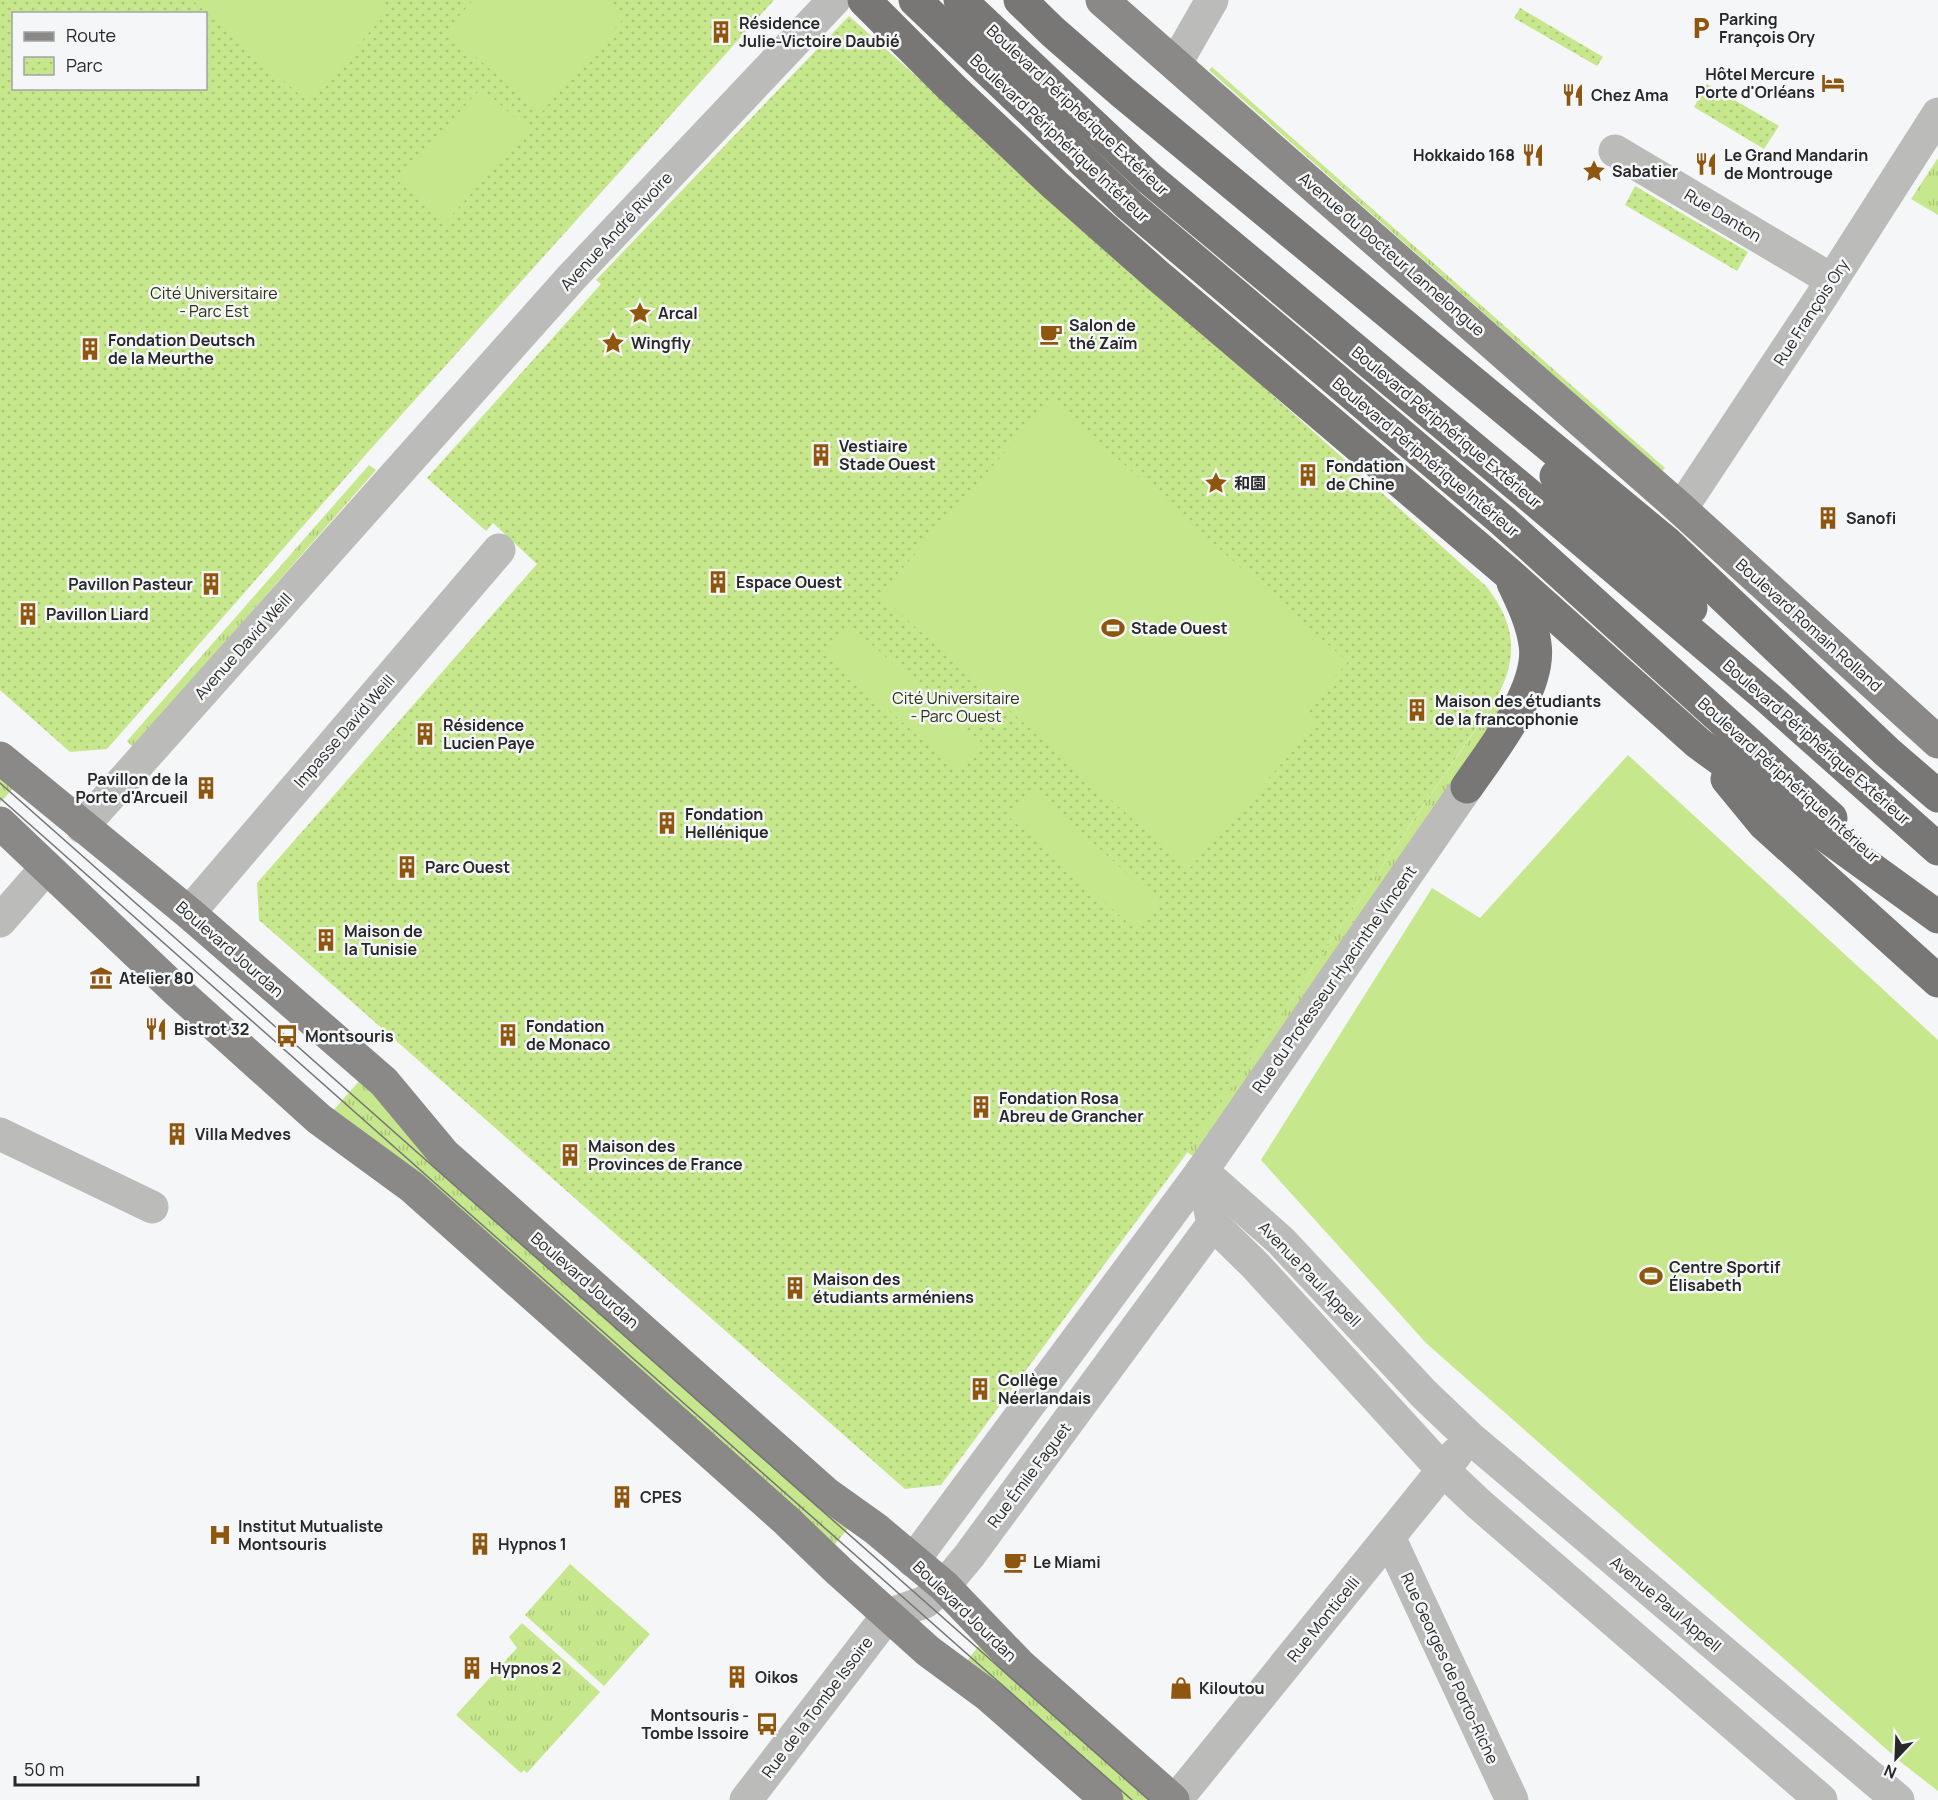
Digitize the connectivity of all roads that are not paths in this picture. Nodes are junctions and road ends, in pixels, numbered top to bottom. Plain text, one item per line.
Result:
1 (834, 0) edge
2 (864, 0) edge
3 (915, 0) edge
4 (960, 0) edge
5 (1020, 0) edge
6 (1102, 0) edge
7 (1212, 0) edge
8 (1176, 63) junction
9 (1938, 114) edge
10 (1615, 151) dead end
11 (1832, 280) junction
12 (1360, 287) junction
13 (403, 466) joint
14 (1681, 508) junction
15 (499, 550) dead end
16 (1508, 573) junction
17 (1768, 698) junction
18 (1938, 742) edge
19 (1698, 743) junction
20 (0, 758) edge
21 (1467, 787) joint
22 (1938, 796) edge
23 (0, 822) edge
24 (82, 827) junction
25 (1938, 849) edge
26 (46, 868) junction
27 (189, 913) junction
28 (1938, 916) edge
29 (0, 921) edge
30 (1938, 981) edge
31 (0, 1134) edge
32 (1202, 1172) junction
33 (152, 1207) dead end
34 (1213, 1224) junction
35 (1470, 1437) junction
36 (1443, 1470) junction
37 (1389, 1537) junction
38 (913, 1561) junction
39 (944, 1586) junction
40 (888, 1615) junction
41 (1894, 1799) edge
42 (746, 1800) edge
43 (1107, 1800) edge
44 (1174, 1800) edge
45 (1512, 1800) edge
46 (1821, 1800) edge

1 - 13 street, Avenue André Rivoire
2 - 16 highway
3 - 28 highway, Boulevard Périphérique Intérieur
4 - 17 highway, Boulevard Périphérique Extérieur
5 - 12 highway
6 - 8 main road, Avenue du Docteur Lannelongue
7 - 8 street
8 - 14 main road, Avenue du Docteur Lannelongue
9 - 11 street, Rue François Ory
10 - 11 street, Rue Danton
11 - 14 street, Rue François Ory
12 - 17 highway
12 - 22 highway
13 - 24 street, Avenue David Weill
14 - 18 main road, Boulevard Romain Rolland
15 - 27 street, Impasse David Weill
16 - 19 highway
16 - 21 highway
17 - 25 highway, Boulevard Périphérique Extérieur
19 - 28 highway
19 - 30 highway
20 - 24 main road, Boulevard Jourdan
21 - 32 street, Rue du Professeur Hyacinthe Vincent
23 - 26 main road
24 - 27 main road, Boulevard Jourdan
26 - 29 street
26 - 40 main road
27 - 38 main road, Boulevard Jourdan
31 - 33 street
32 - 34 street
32 - 35 street, Avenue Paul Appell
32 - 38 street
34 - 36 street, Avenue Paul Appell
34 - 39 street, Rue Émile Faguet
35 - 36 street, Rue Monticelli
35 - 41 street, Avenue Paul Appell
36 - 37 street, Rue Monticelli
36 - 46 street, Avenue Paul Appell
37 - 44 street, Rue Monticelli
37 - 45 street, Rue Georges de Porto-Riche
38 - 39 main road, Boulevard Jourdan
39 - 40 street, Rue Émile Faguet
39 - 44 main road, Boulevard Jourdan
40 - 42 street, Rue de la Tombe Issoire
40 - 43 main road

